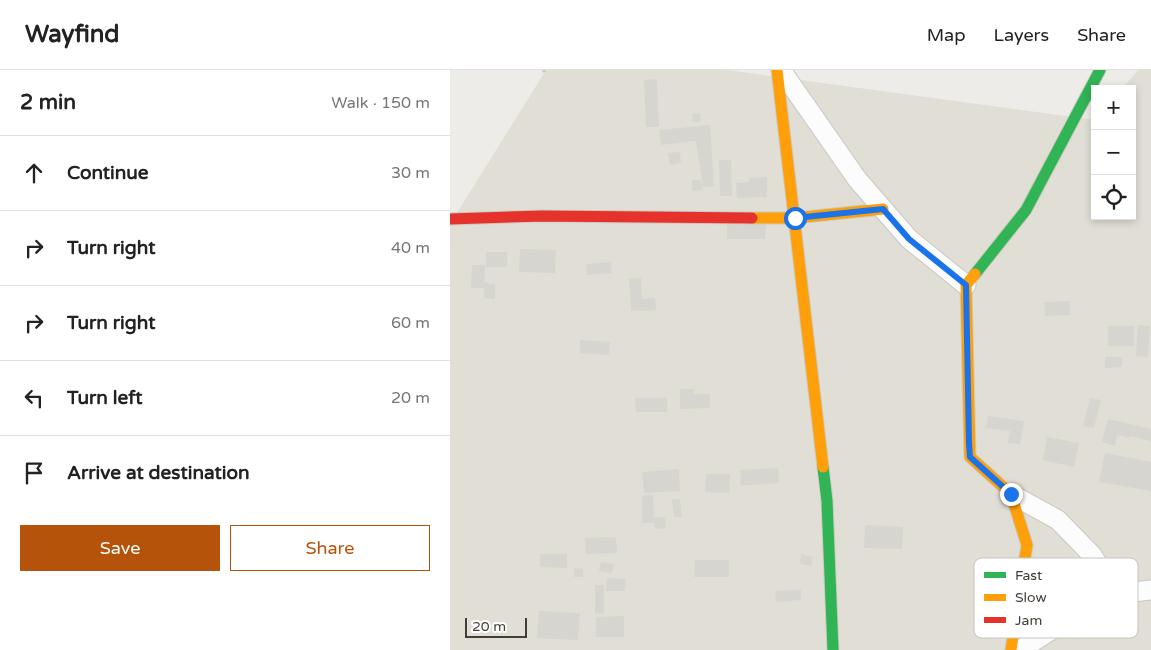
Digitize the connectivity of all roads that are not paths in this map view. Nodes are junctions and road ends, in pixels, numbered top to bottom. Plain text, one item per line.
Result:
1 (777, 70) edge
2 (781, 70) edge
3 (1100, 70) edge
4 (883, 209) junction
5 (795, 218) junction
6 (450, 219) edge
7 (966, 285) junction
8 (1011, 494) junction
9 (1025, 558) edge
10 (1094, 558) edge
11 (1151, 590) edge
12 (1138, 591) edge
13 (1039, 638) edge
14 (833, 650) edge
15 (1020, 650) edge

1 - 5 street
2 - 4 street
3 - 7 street
4 - 5 street
4 - 7 street
5 - 6 street
5 - 14 street
7 - 8 street
8 - 9 street
8 - 10 street
11 - 12 street
13 - 15 street

